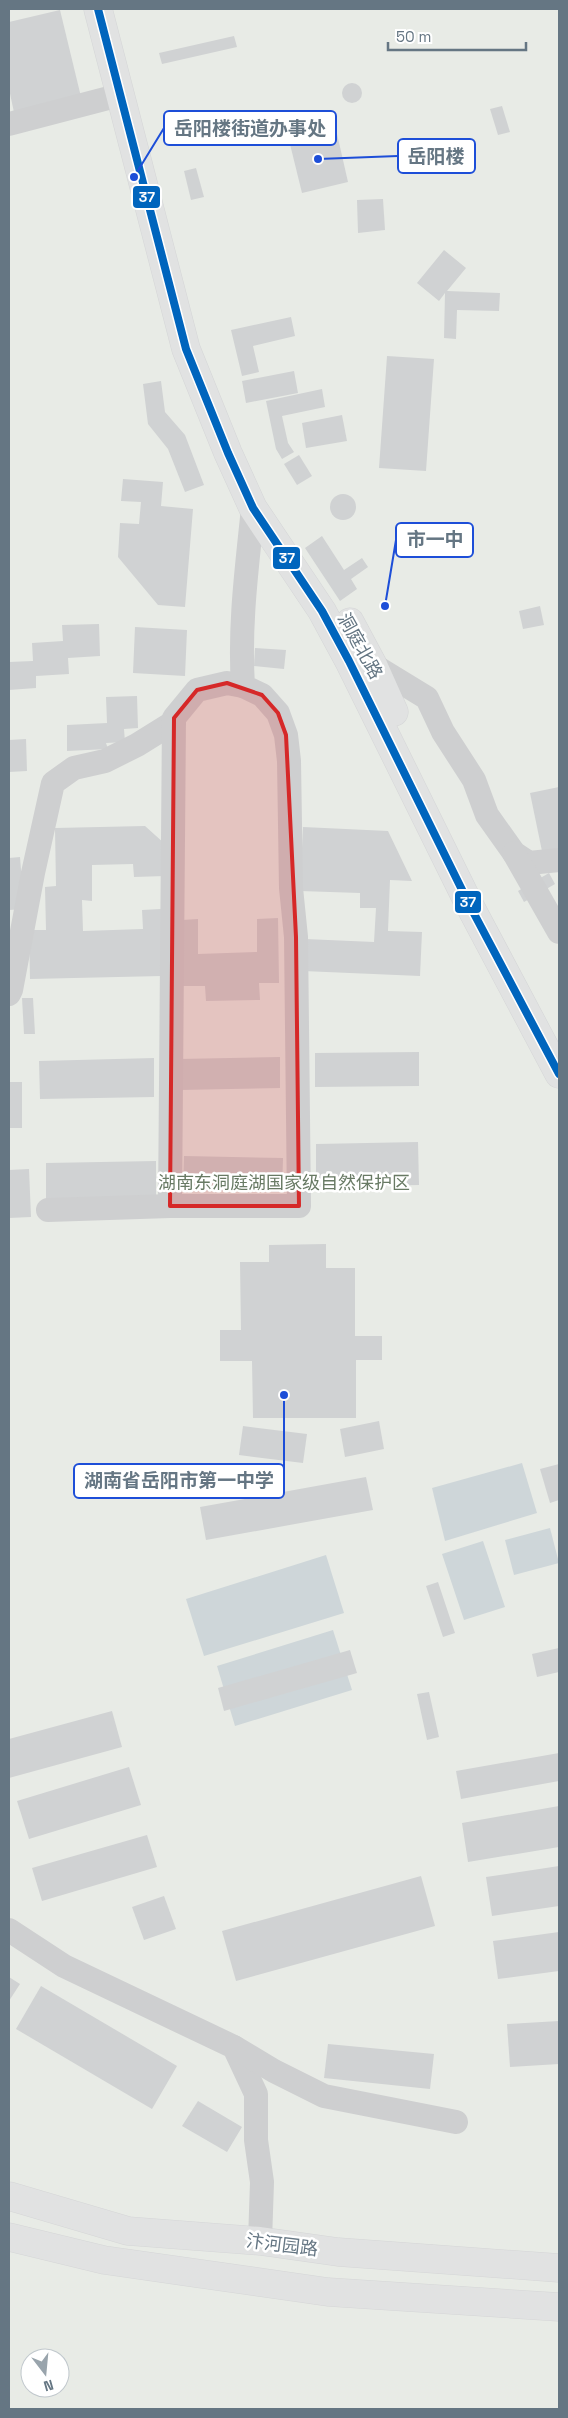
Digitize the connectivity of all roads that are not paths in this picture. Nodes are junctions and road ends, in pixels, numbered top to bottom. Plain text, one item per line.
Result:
1 (98, 9) edge
2 (109, 9) edge
3 (120, 96) junction
4 (9, 124) edge
5 (253, 508) junction
6 (374, 665) junction
7 (243, 686) junction
8 (174, 722) junction
9 (514, 853) junction
10 (559, 860) edge
11 (559, 932) edge
12 (9, 994) edge
13 (559, 1052) edge
14 (559, 1074) edge
15 (170, 1206) junction
16 (48, 1210) dead end
17 (9, 1930) edge
18 (234, 2046) junction
19 (456, 2122) dead end
20 (9, 2196) edge
21 (9, 2237) edge
22 (260, 2241) junction
23 (559, 2268) edge
24 (559, 2308) edge

1 - 3 main road, 洞庭北路
2 - 6 main road, 洞庭北路
3 - 4 street
3 - 5 main road, 洞庭北路
5 - 7 street
5 - 14 main road, 洞庭北路
6 - 9 street
6 - 13 main road, 洞庭北路
7 - 8 street
7 - 15 street
8 - 12 street
8 - 15 street
9 - 10 street
9 - 11 street
15 - 16 street
17 - 18 street
18 - 19 street
18 - 22 street
20 - 22 main road, 汴河园路
21 - 24 main road
22 - 23 main road, 汴河园路

